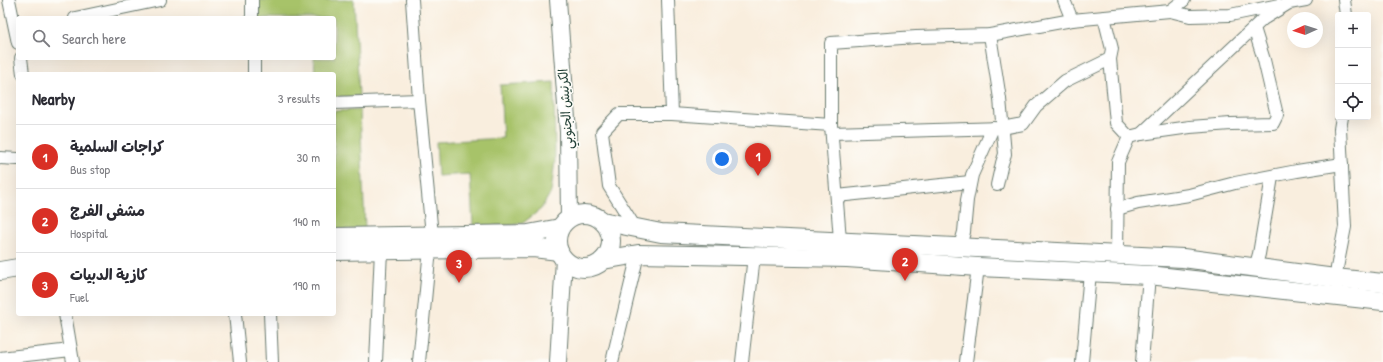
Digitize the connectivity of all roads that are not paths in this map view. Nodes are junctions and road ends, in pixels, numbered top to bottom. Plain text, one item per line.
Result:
1 (9, 0) edge
2 (160, 0) edge
3 (252, 0) edge
4 (412, 0) edge
5 (558, 0) edge
6 (668, 0) edge
7 (1064, 0) edge
8 (1184, 0) edge
9 (1306, 0) edge
10 (1344, 0) edge
11 (1289, 3) junction
12 (121, 4) edge
13 (1170, 12) junction
14 (1346, 12) edge
15 (82, 16) edge
16 (252, 16) edge
17 (1104, 17) junction
18 (1072, 20) junction
19 (16, 27) edge
20 (1254, 28) junction
21 (990, 35) junction
22 (1110, 59) junction
23 (21, 60) edge
24 (254, 60) edge
25 (23, 72) edge
26 (254, 72) edge
27 (419, 100) junction
28 (336, 103) edge
29 (672, 114) junction
30 (1342, 120) edge
31 (998, 128) junction
32 (832, 129) junction
33 (1141, 134) junction
34 (1129, 138) junction
35 (0, 158) edge
36 (16, 159) edge
37 (1342, 164) junction
38 (1272, 177) junction
39 (970, 182) junction
40 (997, 185) dead end
41 (837, 196) junction
42 (1117, 209) junction
43 (602, 222) junction
44 (565, 224) junction
45 (636, 229) junction
46 (336, 237) edge
47 (840, 240) junction
48 (431, 242) junction
49 (960, 246) junction
50 (381, 250) junction
51 (336, 251) edge
52 (638, 254) junction
53 (1117, 254) junction
54 (561, 255) junction
55 (16, 256) edge
56 (754, 256) junction
57 (847, 258) junction
58 (0, 259) edge
59 (603, 260) junction
60 (978, 267) junction
61 (16, 268) edge
62 (1255, 268) junction
63 (0, 270) edge
64 (1090, 272) junction
65 (1149, 275) junction
66 (1334, 278) junction
67 (1383, 283) edge
68 (1348, 297) junction
69 (1383, 301) edge
70 (65, 316) edge
71 (235, 316) edge
72 (270, 316) edge
73 (72, 356) edge
74 (0, 358) edge
75 (240, 362) edge
76 (272, 362) edge
77 (376, 362) edge
78 (419, 362) edge
79 (558, 362) edge
80 (612, 362) edge
81 (742, 362) edge
82 (966, 362) edge
83 (1082, 362) edge
84 (1142, 362) edge

1 - 19 street
2 - 12 street
3 - 16 street
4 - 27 street
5 - 44 main road, الكرنيش الجنوبي
6 - 29 street
7 - 18 street
8 - 13 street
9 - 11 street
10 - 14 street
11 - 13 street
11 - 20 street
12 - 15 street
13 - 17 street
17 - 18 street
17 - 22 street
18 - 21 street
20 - 33 street
20 - 33 street
21 - 31 street
21 - 32 street
22 - 31 street
22 - 34 street
23 - 25 street
24 - 26 street
27 - 28 street
27 - 48 street
29 - 32 street
29 - 45 street
30 - 37 street
31 - 32 street
31 - 39 street
31 - 40 street
32 - 41 street
33 - 34 street
34 - 42 street
35 - 36 street
37 - 38 street
37 - 66 street
38 - 42 street
38 - 62 street
39 - 41 street
39 - 49 street
41 - 47 street
42 - 53 street
43 - 44 main road
43 - 45 main road
43 - 59 main road
44 - 48 main road
44 - 54 main road
45 - 47 main road
46 - 48 main road
47 - 49 main road
47 - 57 street
48 - 50 main road
48 - 54 main road
48 - 78 street
49 - 53 main road
50 - 51 main road
50 - 77 street
52 - 56 main road
52 - 59 main road
52 - 80 street
53 - 62 main road
54 - 59 main road
54 - 79 main road
55 - 58 main road
56 - 57 main road
56 - 81 street
57 - 60 main road
60 - 64 main road
60 - 82 street
61 - 63 main road
62 - 66 main road
64 - 65 main road
64 - 83 street
65 - 68 main road
65 - 84 street
66 - 67 main road
66 - 68 street
68 - 69 main road
70 - 73 street
71 - 75 street
72 - 76 street
73 - 74 street

